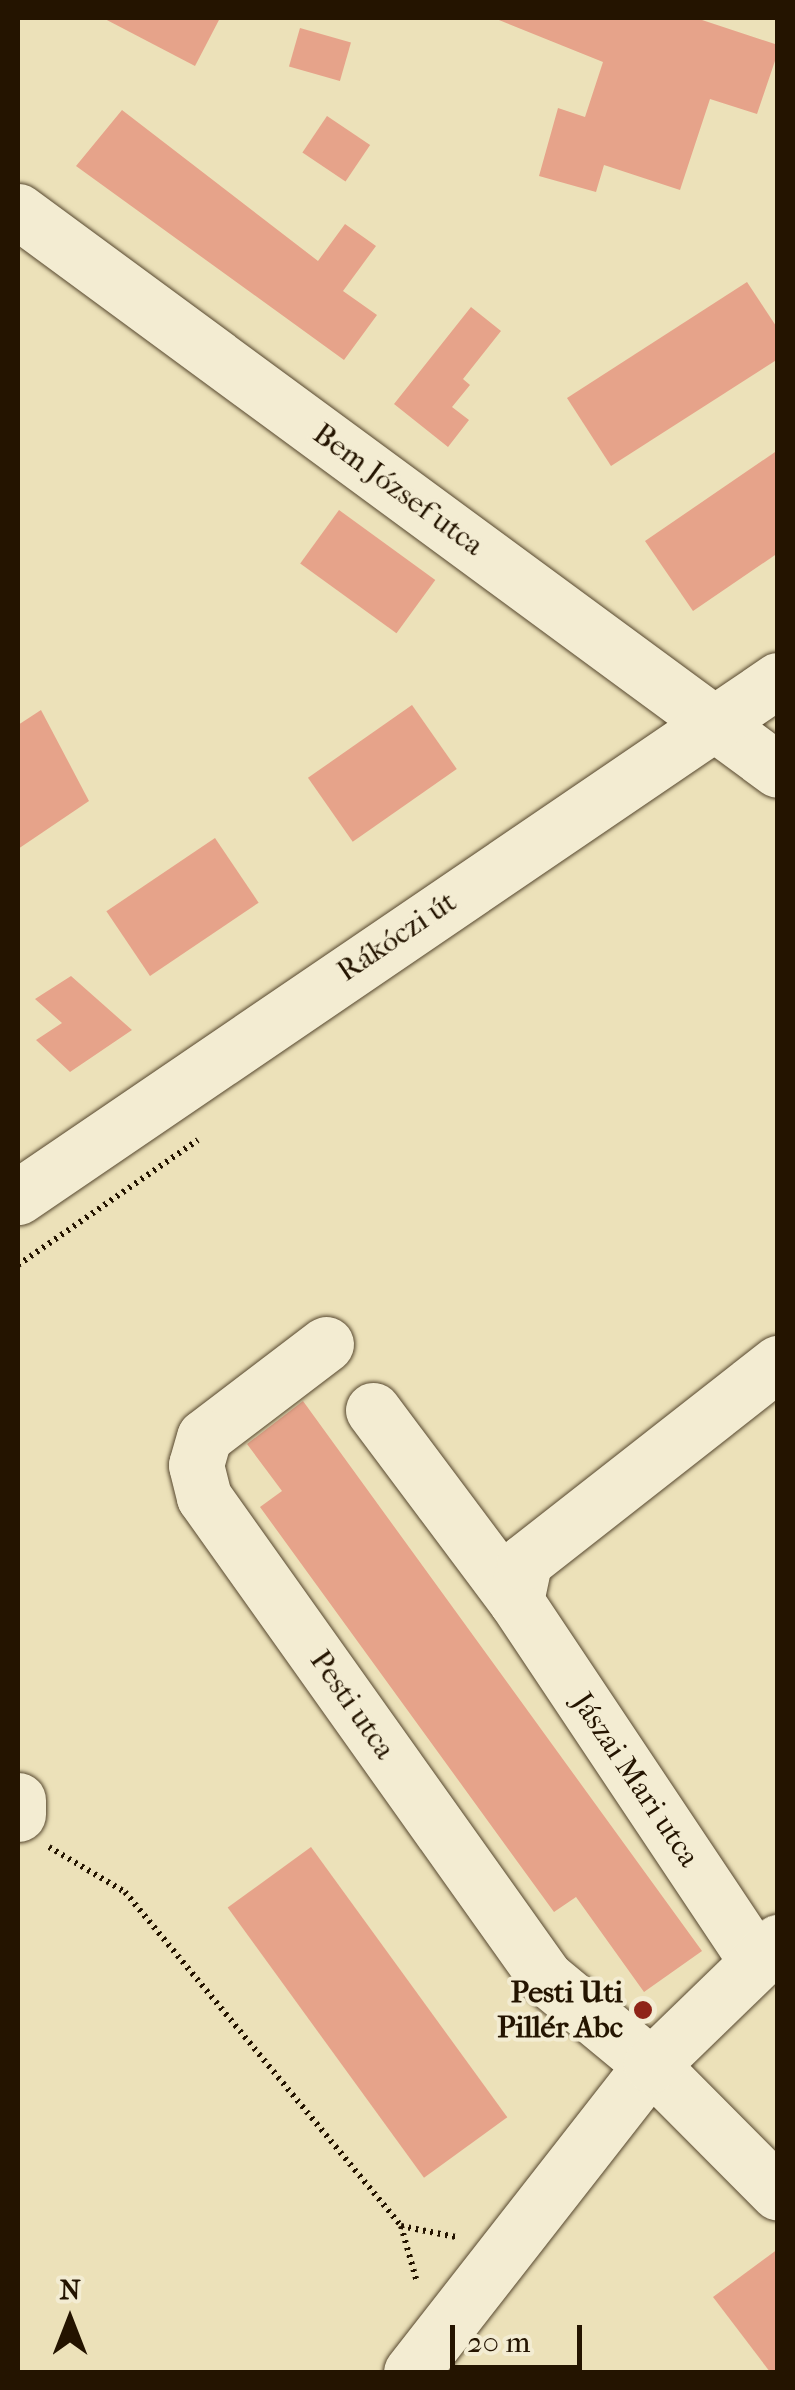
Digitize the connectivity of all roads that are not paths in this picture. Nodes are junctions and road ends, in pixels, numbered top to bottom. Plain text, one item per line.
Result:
1 (18, 211) edge
2 (778, 680) edge
3 (714, 721) junction
4 (778, 770) edge
5 (18, 1197) edge
6 (326, 1344) dead end
7 (778, 1363) edge
8 (373, 1410) dead end
9 (516, 1601) junction
10 (766, 1951) edge
11 (651, 2066) junction
12 (778, 2193) edge
13 (412, 2372) edge

1 - 3 street, Bem József utca
2 - 3 street, Rákóczi út
3 - 4 street, Bem József utca
3 - 5 street, Rákóczi út
6 - 11 street, Pesti utca
7 - 9 street
8 - 9 street, Jászai Mari utca
9 - 10 street, Jászai Mari utca
10 - 11 street
11 - 12 street, Pesti utca
11 - 13 street

